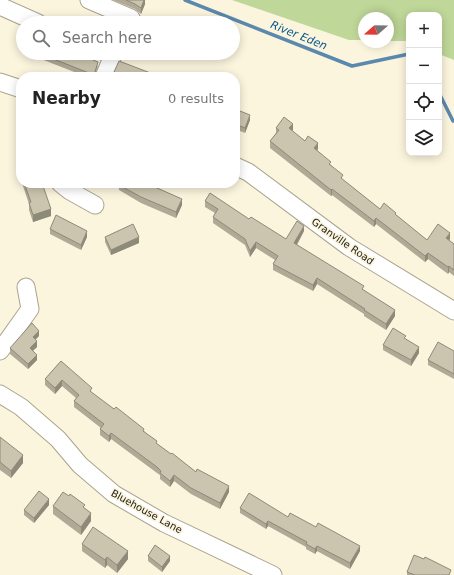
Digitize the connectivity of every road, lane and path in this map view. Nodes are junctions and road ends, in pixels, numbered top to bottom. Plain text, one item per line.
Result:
1 (89, 0) edge
2 (0, 6) edge
3 (22, 16) edge
4 (126, 16) edge
5 (111, 60) edge
6 (106, 72) edge
7 (0, 82) edge
8 (16, 87) edge
9 (240, 168) edge
10 (66, 188) edge
11 (95, 205) dead end
12 (26, 287) dead end
13 (454, 311) edge
14 (0, 351) edge
15 (0, 394) edge
16 (273, 575) edge

1 - 4 street
2 - 3 street
5 - 6 street
7 - 8 street
9 - 13 street, Granville Road
10 - 11 street
12 - 14 street
15 - 16 street, Bluehouse Lane

